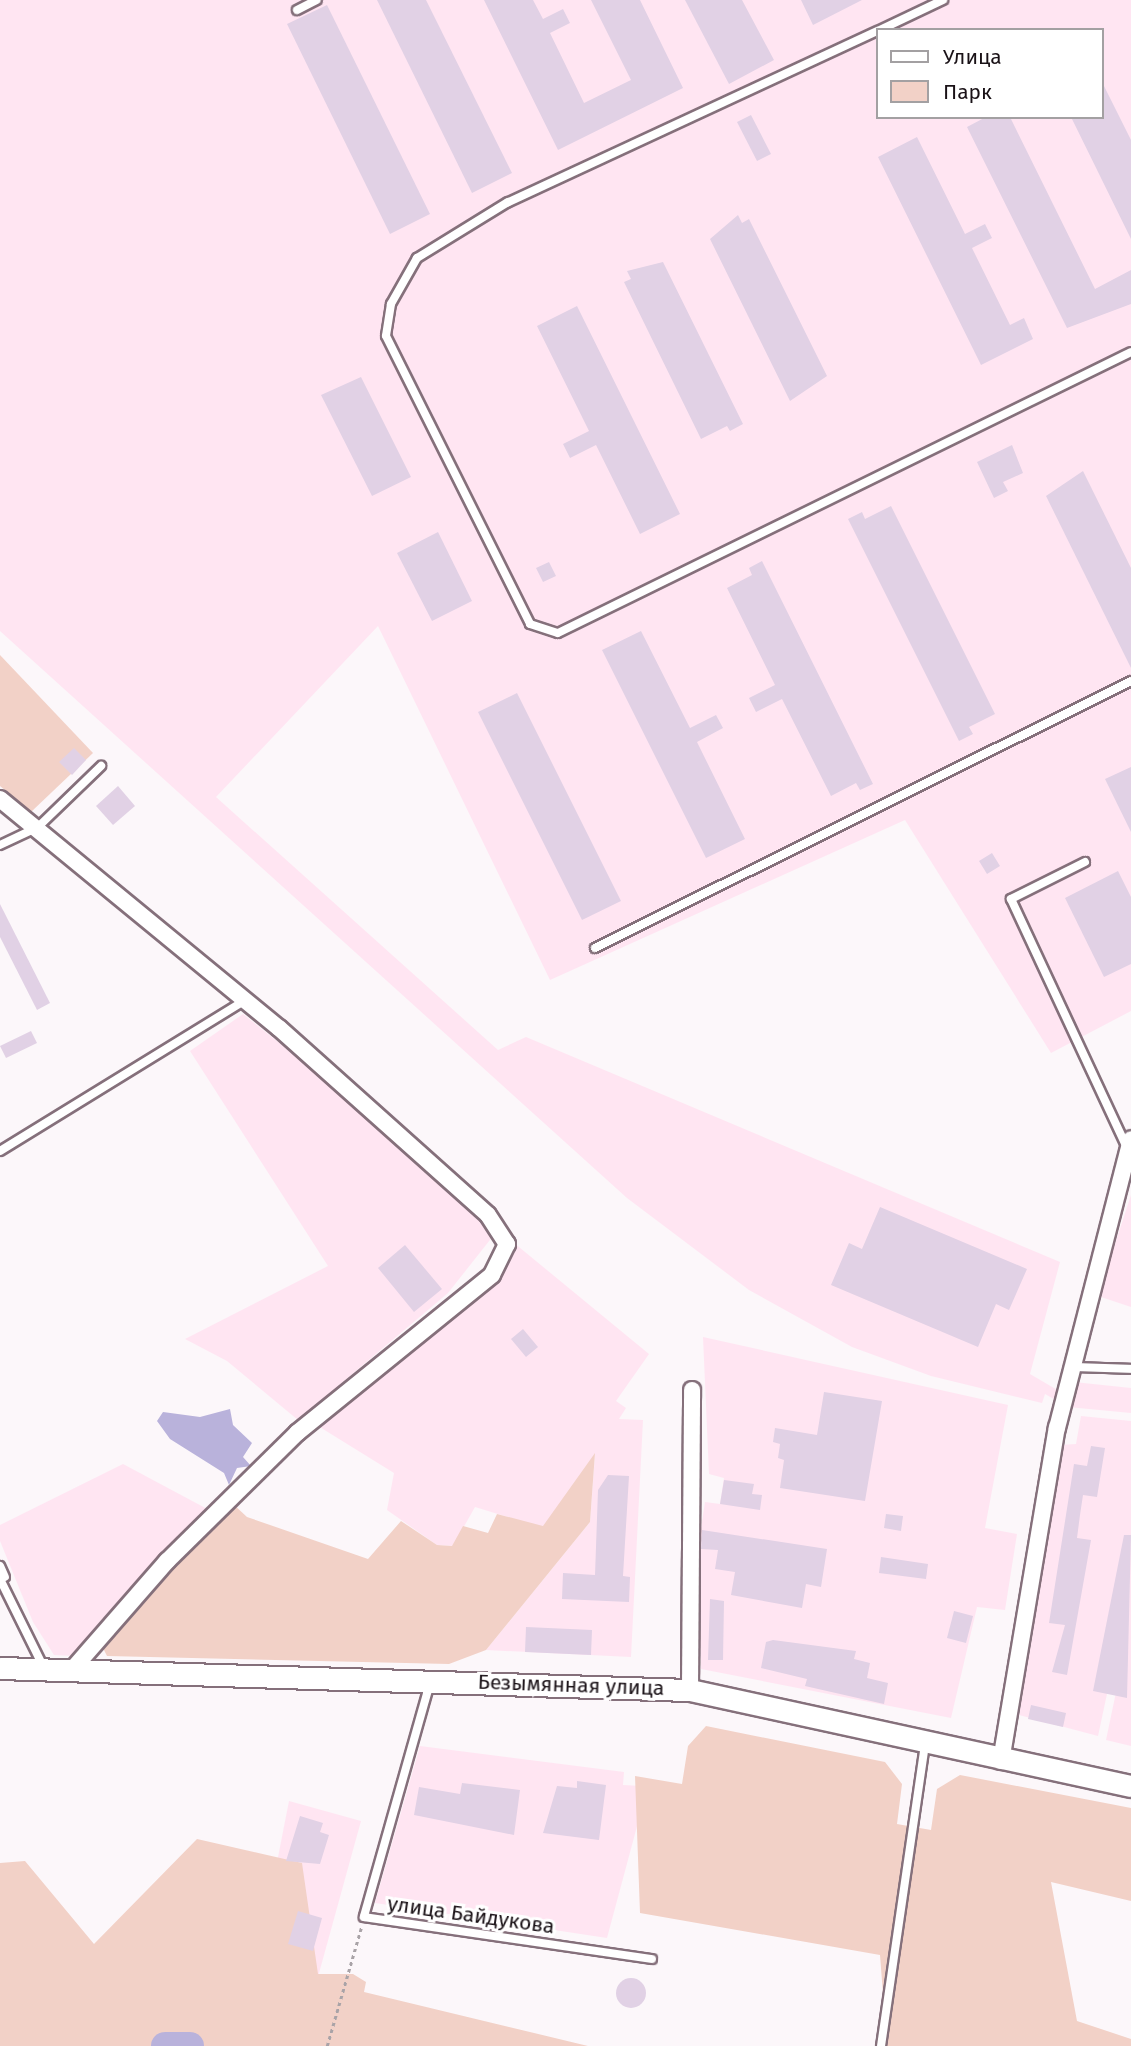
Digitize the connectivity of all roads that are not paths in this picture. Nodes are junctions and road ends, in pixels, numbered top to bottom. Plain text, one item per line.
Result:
1 (317, 0) edge
2 (943, 0) edge
3 (297, 10) dead end
4 (883, 28) edge
5 (876, 31) edge
6 (1131, 352) edge
7 (1131, 681) edge
8 (100, 766) dead end
9 (0, 800) edge
10 (38, 828) junction
11 (0, 845) edge
12 (1085, 862) dead end
13 (595, 948) dead end
14 (245, 1000) junction
15 (1129, 1144) edge
16 (0, 1151) edge
17 (1071, 1367) junction
18 (1131, 1369) edge
19 (692, 1390) dead end
20 (0, 1566) edge
21 (2, 1578) edge
22 (0, 1668) edge
23 (44, 1669) junction
24 (72, 1670) junction
25 (431, 1680) junction
26 (690, 1690) junction
27 (925, 1744) junction
28 (1001, 1761) junction
29 (1131, 1786) edge
30 (652, 1959) dead end
31 (881, 2046) edge

1 - 3 lane
2 - 4 lane
5 - 6 lane
7 - 13 lane
8 - 10 lane
9 - 10 street
10 - 11 lane
10 - 14 street
12 - 15 lane
14 - 16 lane
14 - 24 street
15 - 17 street
17 - 18 lane
17 - 28 street
19 - 26 street
20 - 21 lane
21 - 23 lane
22 - 23 main road, Безымянная улица
23 - 24 main road, Безымянная улица
24 - 25 main road, Безымянная улица
25 - 26 main road, Безымянная улица
25 - 30 lane, улица Байдукова
26 - 27 main road, Безымянная улица
27 - 28 main road, Безымянная улица
27 - 31 lane
28 - 29 main road, Безымянная улица

